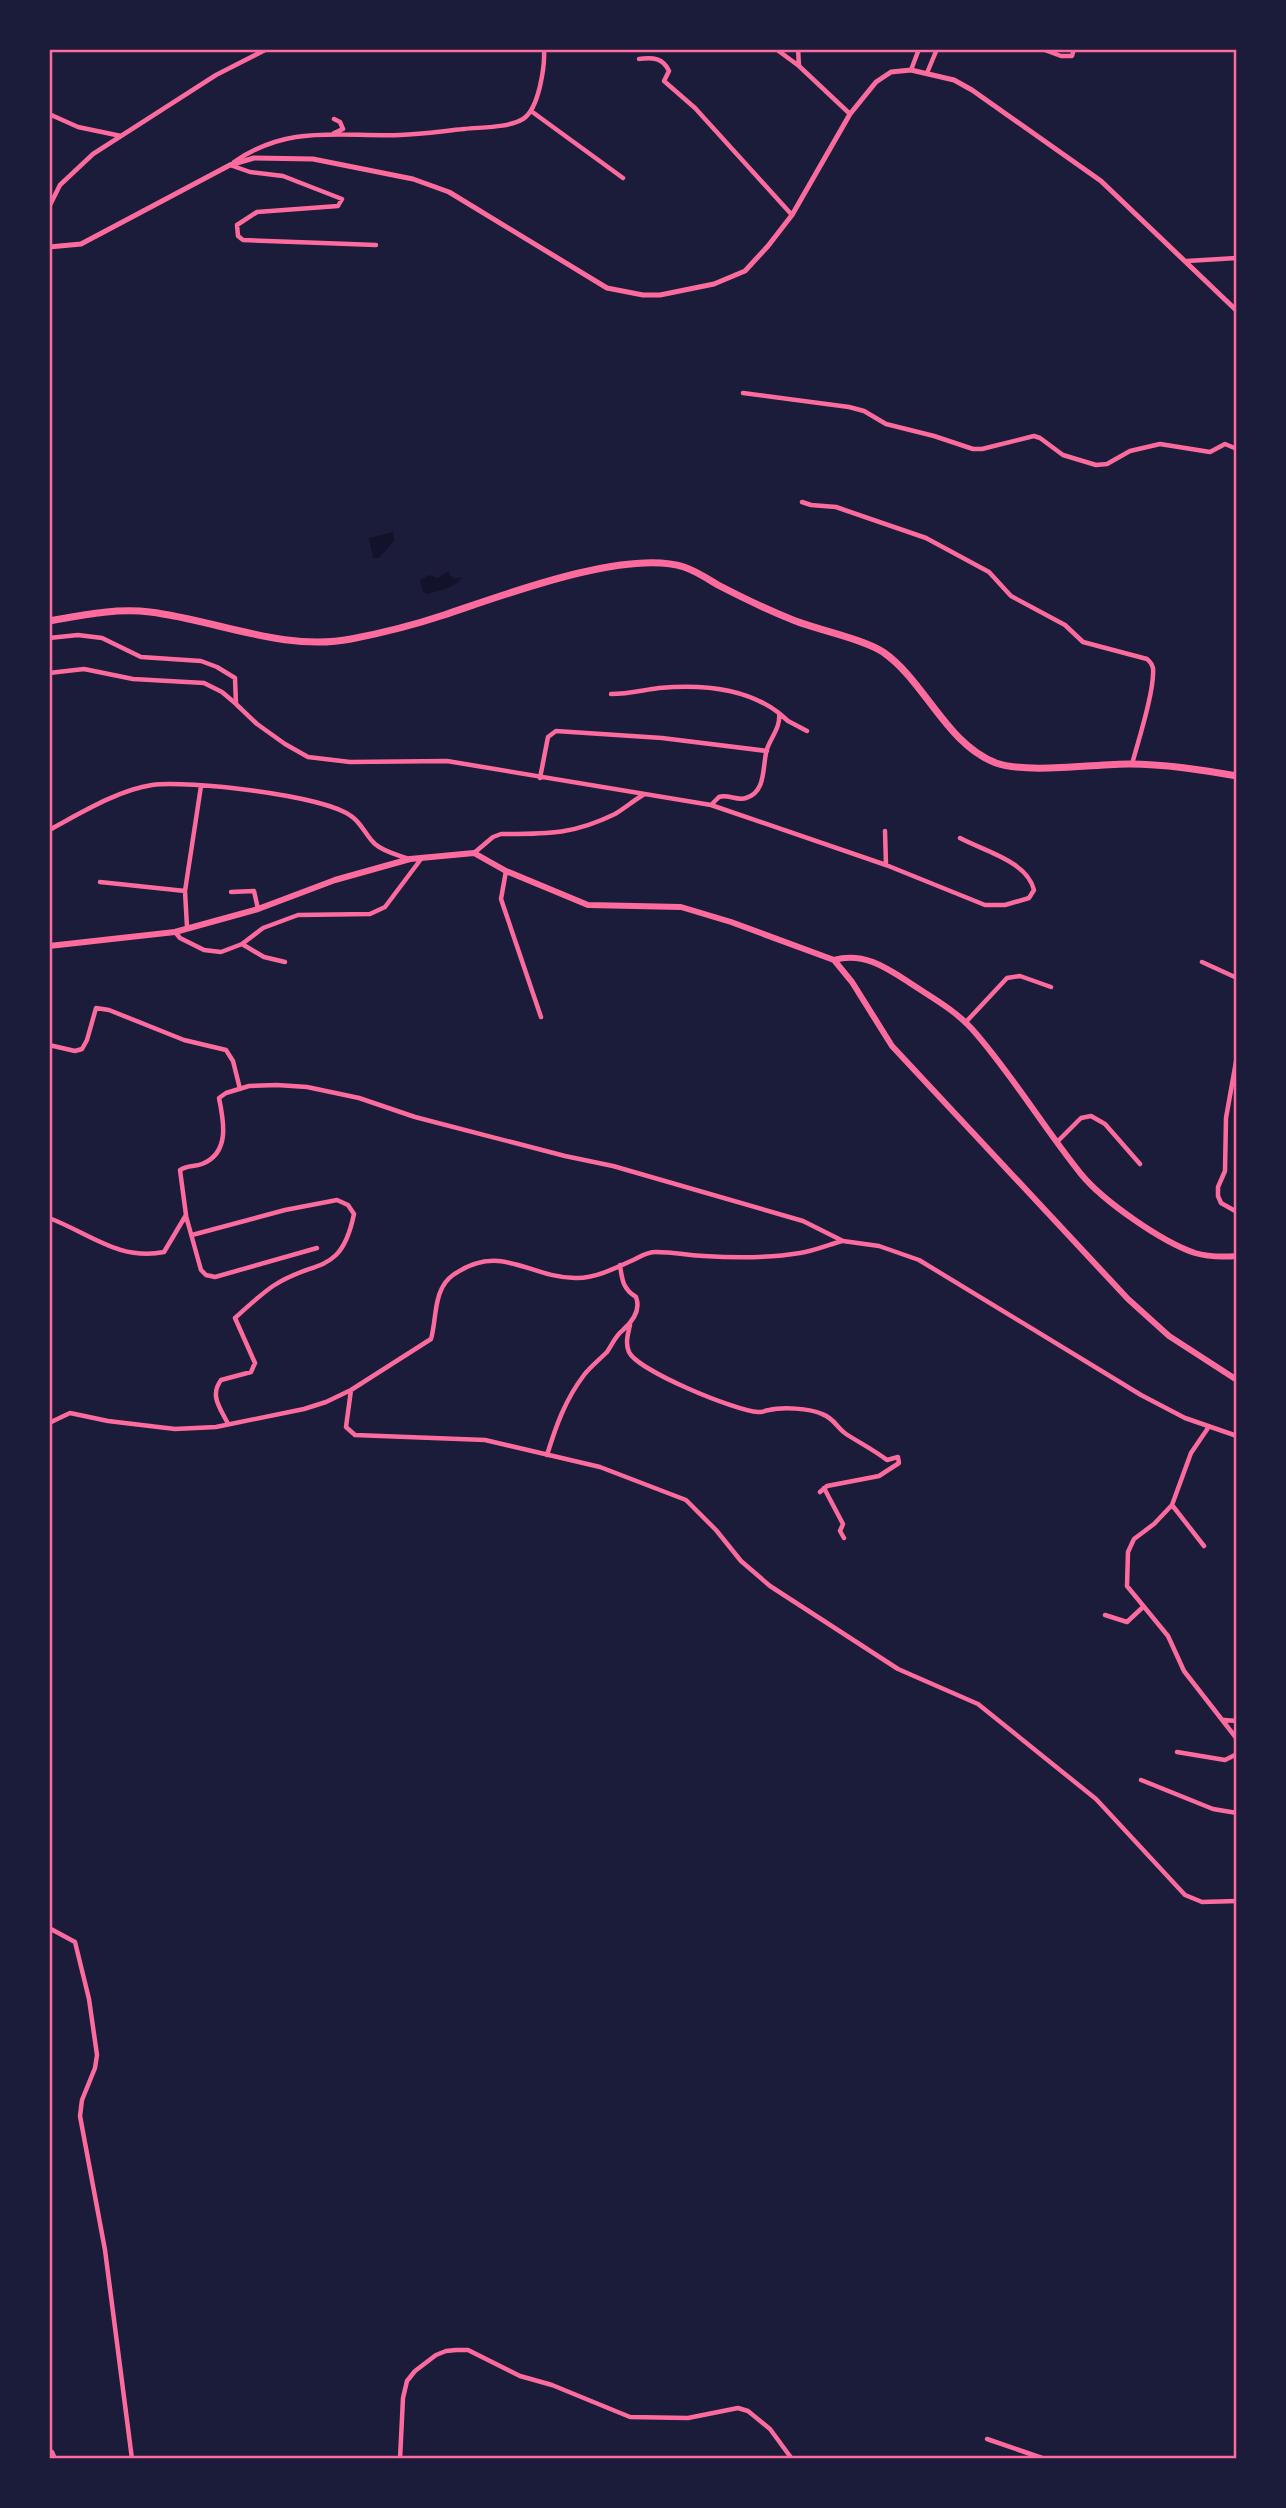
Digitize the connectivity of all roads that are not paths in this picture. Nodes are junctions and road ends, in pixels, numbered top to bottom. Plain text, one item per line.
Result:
1 (267, 49) edge
2 (544, 49) edge
3 (776, 49) edge
4 (798, 49) edge
5 (919, 49) edge
6 (937, 49) edge
7 (1042, 49) edge
8 (1074, 49) edge
9 (639, 59) dead end
10 (799, 66) junction
11 (911, 70) junction
12 (927, 73) junction
13 (531, 111) junction
14 (49, 114) edge
15 (850, 114) junction
16 (334, 119) dead end
17 (330, 135) junction
18 (122, 136) junction
19 (230, 164) junction
20 (623, 178) dead end
21 (49, 207) edge
22 (792, 215) junction
23 (376, 245) dead end
24 (49, 247) edge
25 (1237, 258) edge
26 (1186, 261) junction
27 (1237, 311) edge
28 (743, 393) dead end
29 (1237, 449) edge
30 (802, 502) dead end
31 (49, 621) edge
32 (49, 638) edge
33 (49, 673) edge
34 (611, 694) dead end
35 (236, 704) junction
36 (779, 713) junction
37 (807, 731) dead end
38 (766, 751) junction
39 (1132, 764) junction
40 (1237, 776) edge
41 (540, 778) junction
42 (201, 786) junction
43 (643, 795) junction
44 (711, 805) junction
45 (49, 830) edge
46 (885, 831) dead end
47 (960, 838) dead end
48 (474, 853) junction
49 (421, 858) junction
50 (410, 859) junction
51 (886, 865) junction
52 (506, 871) junction
53 (100, 882) dead end
54 (185, 891) junction
55 (231, 892) dead end
56 (258, 909) junction
57 (187, 928) junction
58 (175, 932) junction
59 (242, 944) junction
60 (49, 946) edge
61 (834, 960) junction
62 (285, 962) dead end
63 (1202, 962) dead end
64 (1237, 978) edge
65 (1051, 986) dead end
66 (541, 1017) dead end
67 (965, 1023) junction
68 (49, 1045) edge
69 (1237, 1056) edge
70 (240, 1088) junction
71 (1228, 1103) junction
72 (1237, 1105) edge
73 (1058, 1141) junction
74 (1140, 1164) dead end
75 (1237, 1212) edge
76 (186, 1215) junction
77 (49, 1218) edge
78 (192, 1235) junction
79 (843, 1241) junction
80 (317, 1248) dead end
81 (1237, 1256) edge
82 (620, 1265) junction
83 (630, 1325) junction
84 (1237, 1380) edge
85 (351, 1390) junction
86 (49, 1423) edge
87 (228, 1424) junction
88 (1208, 1427) junction
89 (1237, 1436) edge
90 (547, 1455) junction
91 (1172, 1505) junction
92 (844, 1538) dead end
93 (1204, 1546) dead end
94 (1143, 1607) junction
95 (1105, 1615) dead end
96 (1223, 1720) junction
97 (1237, 1721) edge
98 (1237, 1739) edge
99 (1177, 1752) dead end
100 (1237, 1754) edge
101 (1142, 1780) dead end
102 (1237, 1813) edge
103 (1237, 1901) edge
104 (49, 1928) edge
105 (987, 2439) dead end
106 (49, 2451) edge
107 (55, 2459) edge
108 (132, 2459) edge
109 (400, 2459) edge
110 (792, 2459) edge
111 (1045, 2459) edge

1 - 18 street
2 - 13 street
3 - 10 street
4 - 10 street
5 - 11 street
6 - 12 street
7 - 8 street
9 - 22 street
10 - 15 street
11 - 12 street
11 - 15 street
12 - 26 street
13 - 17 street
13 - 20 street
14 - 18 street
15 - 22 street
16 - 17 street
17 - 19 street
18 - 21 street
19 - 22 street
19 - 23 street
19 - 24 street
25 - 26 street
26 - 27 street
28 - 29 street
30 - 39 street
31 - 39 main road
32 - 35 street
33 - 35 street
34 - 36 street
35 - 41 street
36 - 37 street
36 - 38 street
38 - 41 street
38 - 44 street
39 - 40 main road
41 - 43 street
42 - 45 street
42 - 50 street
42 - 54 street
43 - 44 street
43 - 48 street
44 - 51 street
46 - 51 street
47 - 51 street
48 - 49 main road
48 - 52 main road
49 - 50 main road
49 - 59 street
50 - 56 main road
52 - 61 main road
52 - 66 street
53 - 54 street
54 - 57 street
55 - 56 street
56 - 57 main road
57 - 58 main road
58 - 59 street
58 - 60 main road
59 - 62 street
61 - 67 main road
61 - 84 main road
63 - 64 street
65 - 67 street
67 - 73 main road
68 - 70 street
69 - 71 street
70 - 76 street
70 - 79 street
71 - 72 street
71 - 75 street
73 - 74 street
73 - 81 main road
76 - 77 street
76 - 78 street
78 - 80 street
78 - 87 street
79 - 82 street
79 - 88 street
82 - 83 street
82 - 85 street
83 - 90 street
83 - 92 street
85 - 87 street
85 - 90 street
86 - 87 street
88 - 89 street
88 - 91 street
90 - 103 street
91 - 93 street
91 - 94 street
94 - 95 street
94 - 96 street
96 - 97 street
96 - 98 street
99 - 100 street
101 - 102 street
104 - 108 street
105 - 111 street
106 - 107 street
109 - 110 street

